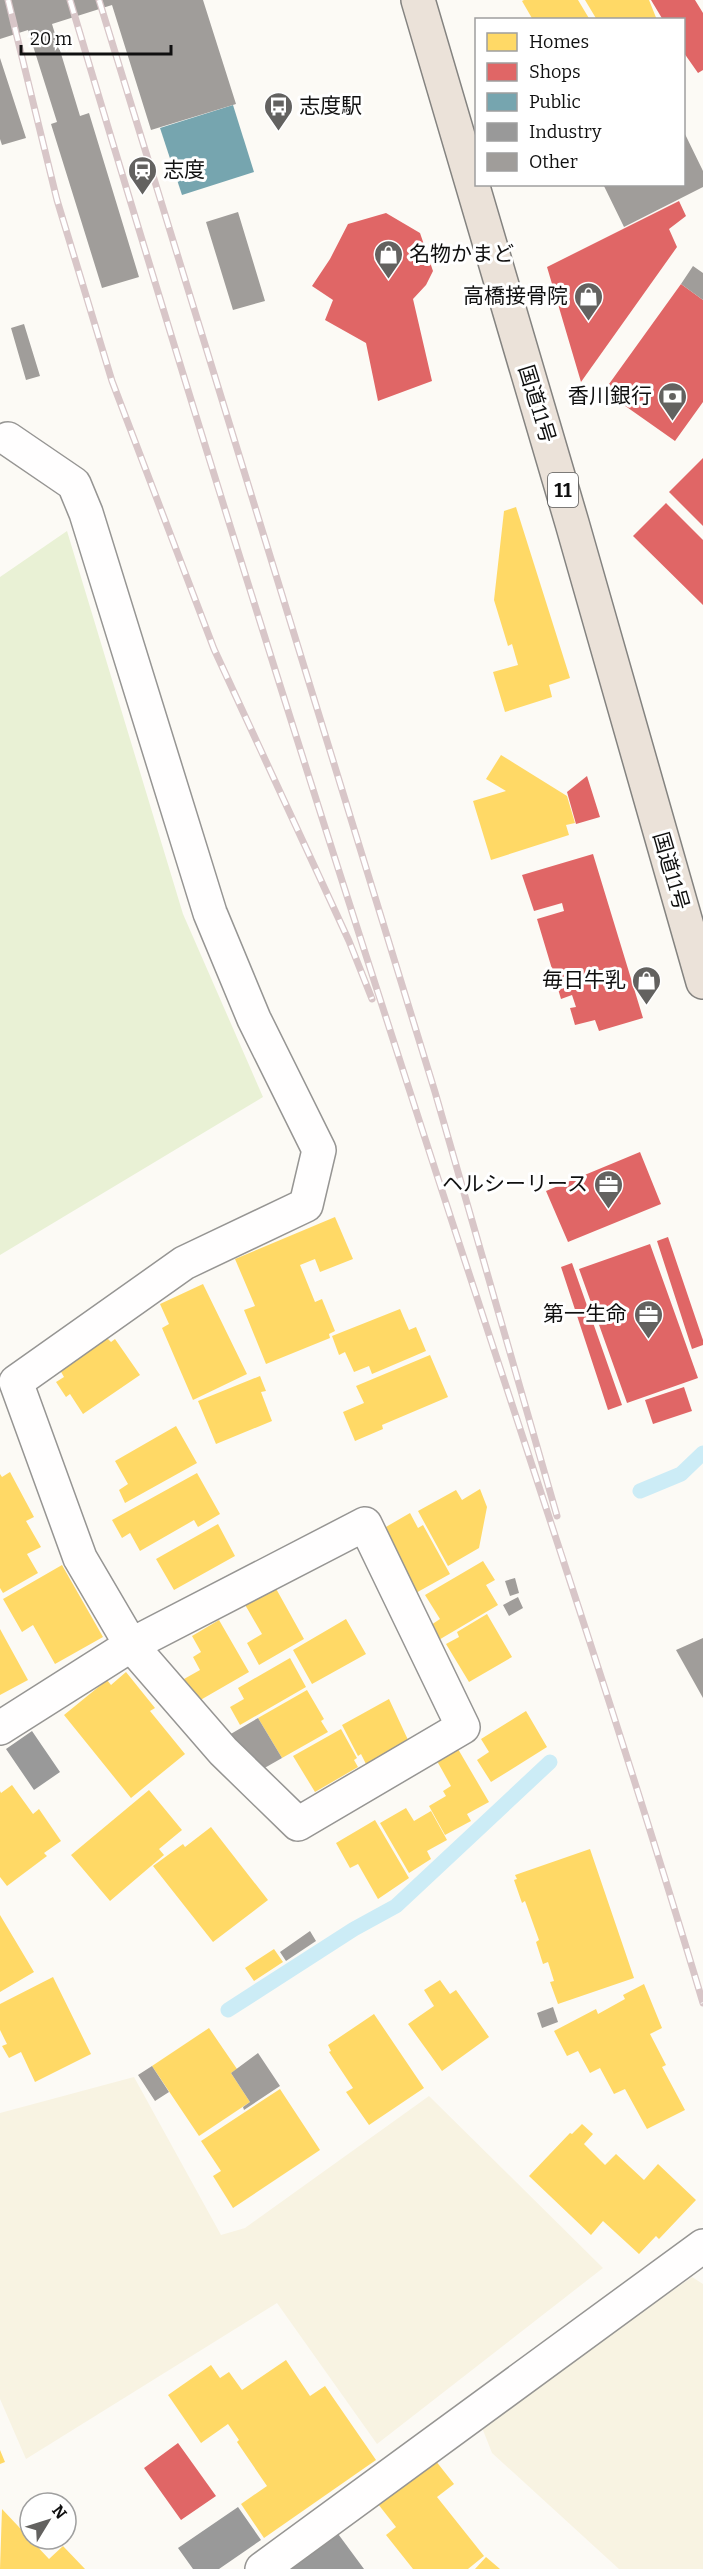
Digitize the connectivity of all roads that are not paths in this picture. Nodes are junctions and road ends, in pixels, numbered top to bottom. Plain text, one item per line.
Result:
1 (418, 0) edge
2 (3, 432) edge
3 (703, 982) edge
4 (131, 1646) junction
5 (0, 1728) edge
6 (703, 2246) edge
7 (262, 2569) edge

1 - 3 highway, 国道11号 / 11
2 - 4 street
4 - 4 street
4 - 5 street
6 - 7 street

